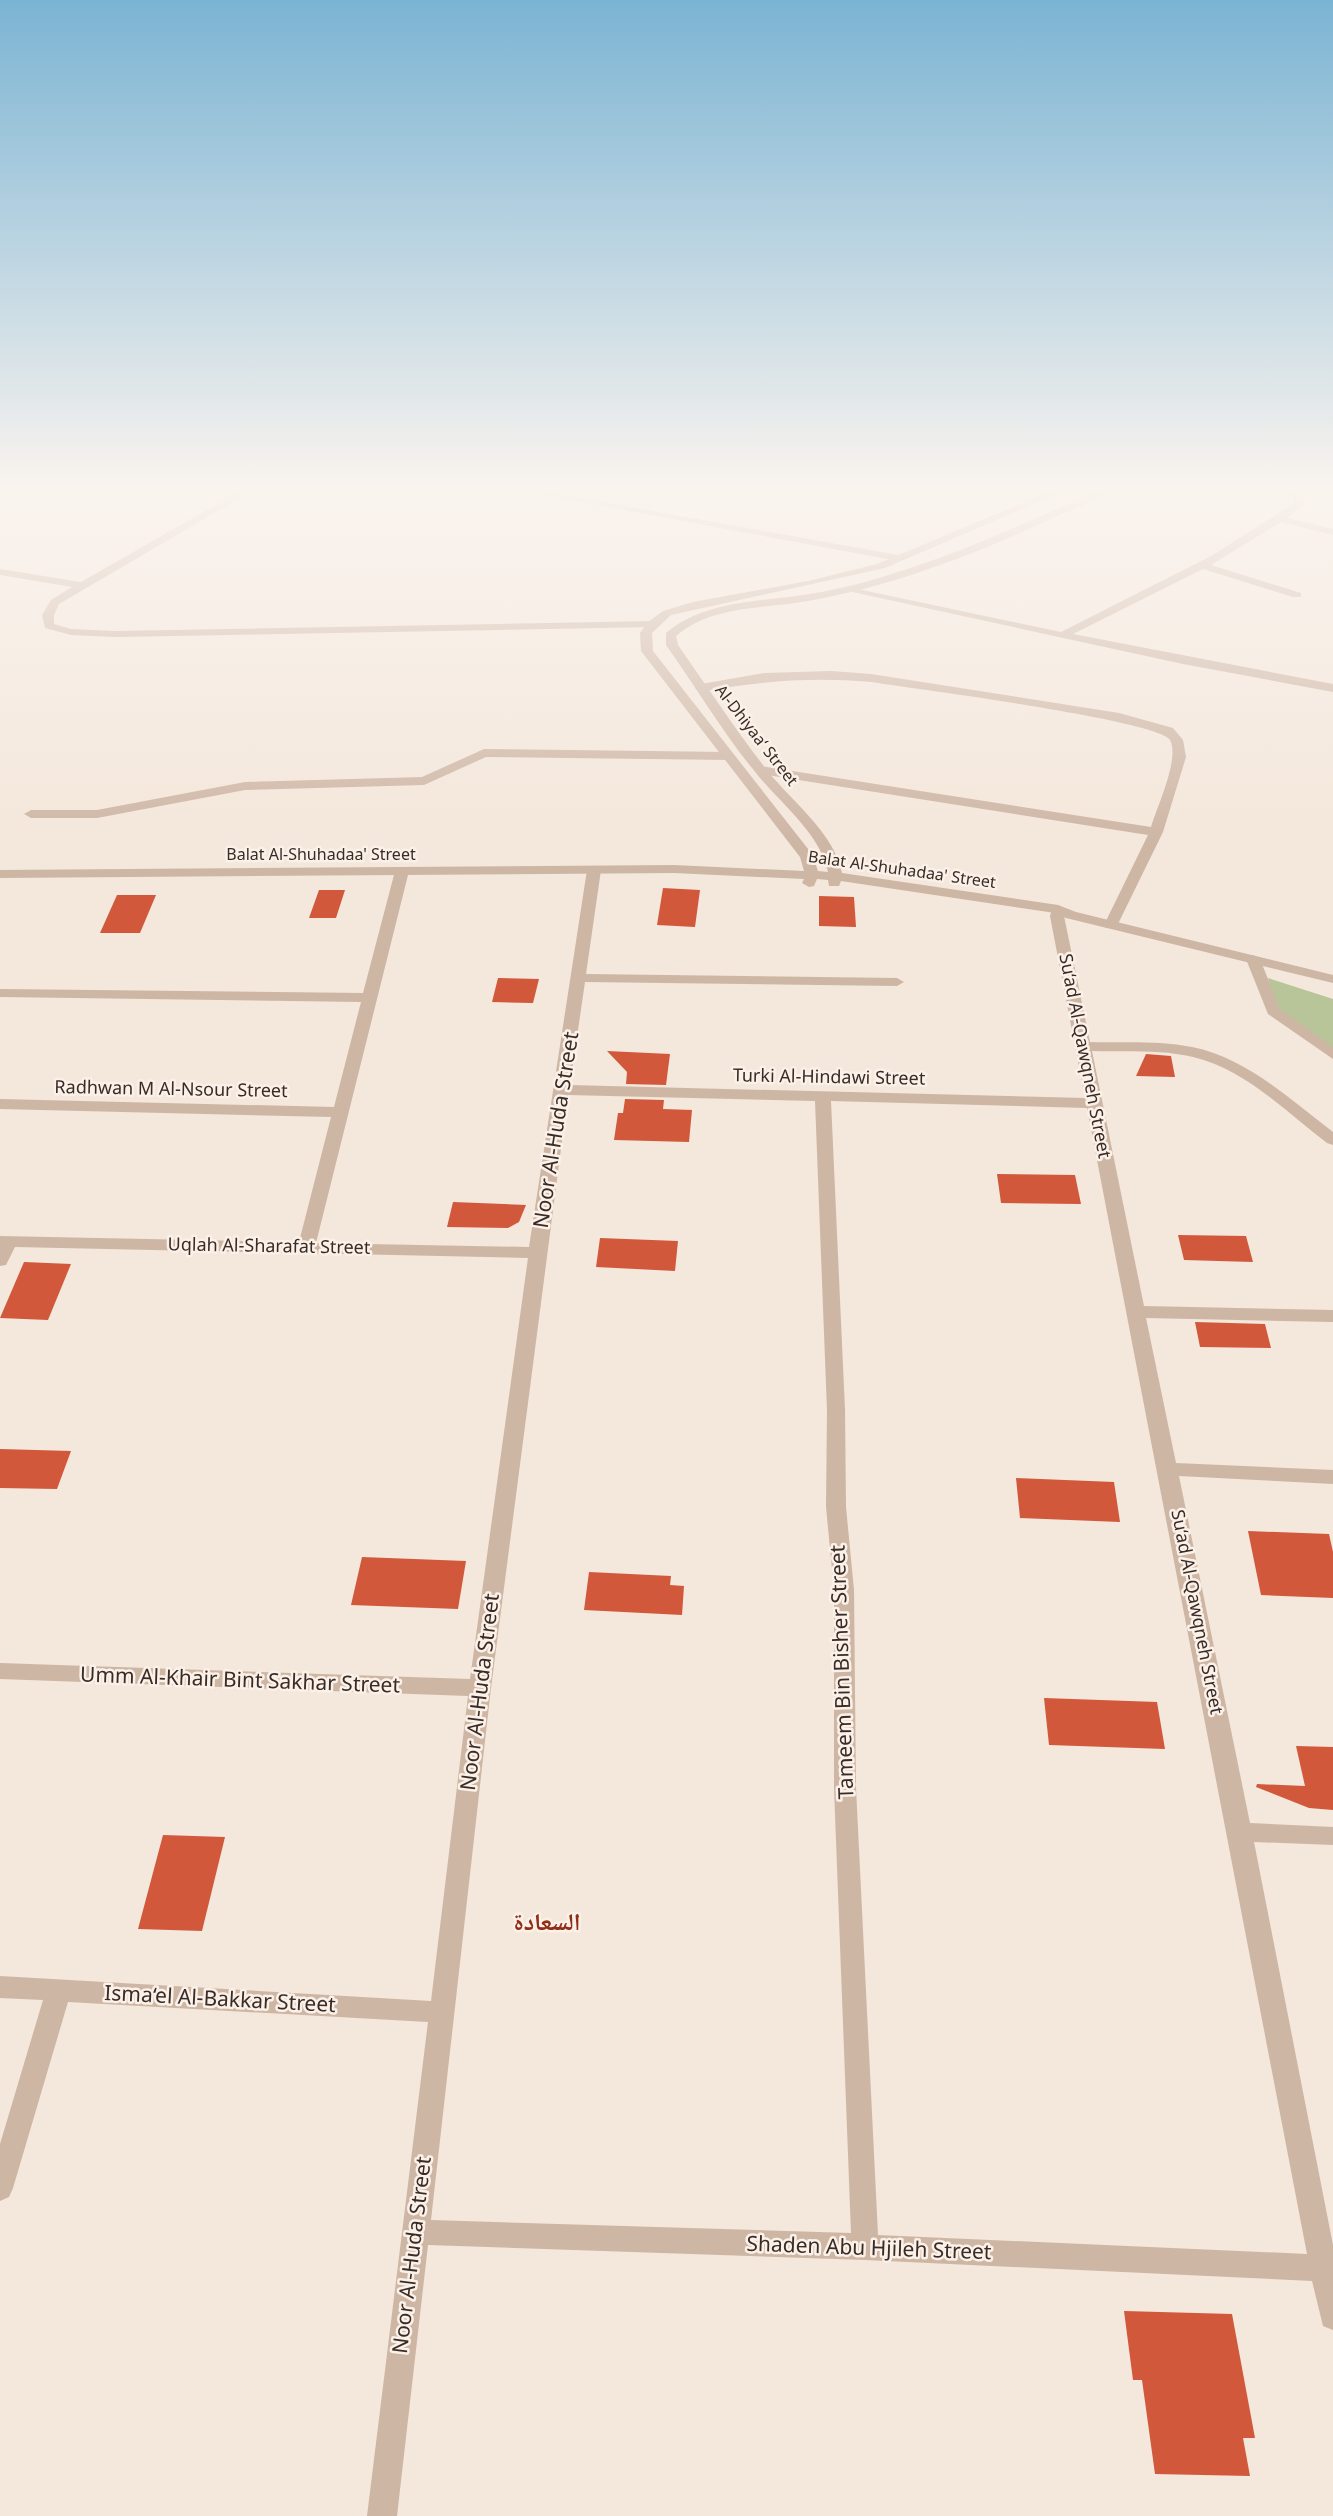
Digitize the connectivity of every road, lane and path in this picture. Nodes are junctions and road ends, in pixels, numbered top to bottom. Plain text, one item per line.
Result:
1 (52, 608) edge
2 (682, 608) edge
3 (746, 608) edge
4 (936, 608) edge
5 (1117, 608) edge
6 (652, 624) junction
7 (1063, 635) junction
8 (701, 688) junction
9 (1333, 688) edge
10 (729, 756) junction
11 (760, 771) junction
12 (32, 814) dead end
13 (1156, 832) junction
14 (594, 870) junction
15 (401, 871) junction
16 (0, 874) edge
17 (810, 879) junction
18 (835, 881) junction
19 (1062, 913) junction
20 (1111, 925) junction
21 (1253, 959) junction
22 (579, 978) junction
23 (1333, 979) edge
24 (897, 982) dead end
25 (0, 993) edge
26 (368, 998) junction
27 (1084, 1046) junction
28 (1333, 1054) edge
29 (563, 1090) junction
30 (823, 1096) junction
31 (1095, 1103) junction
32 (0, 1104) edge
33 (340, 1112) junction
34 (1333, 1140) edge
35 (4, 1241) edge
36 (306, 1247) junction
37 (537, 1253) junction
38 (0, 1261) edge
39 (1135, 1312) junction
40 (1333, 1316) edge
41 (1168, 1469) junction
42 (1333, 1477) edge
43 (0, 1671) edge
44 (480, 1688) junction
45 (1240, 1832) junction
46 (1333, 1836) edge
47 (0, 1987) edge
48 (59, 1989) junction
49 (440, 2012) junction
50 (0, 2188) edge
51 (415, 2232) junction
52 (865, 2247) junction
53 (1324, 2268) junction
54 (1333, 2316) edge
55 (382, 2516) edge

1 - 6 street
2 - 6 street
3 - 8 street, Al-Dhiyaa‘ Street
4 - 7 street
5 - 7 street
6 - 10 street, Al-Dhiyaa‘ Street
7 - 9 street
8 - 11 street, Al-Dhiyaa‘ Street
8 - 13 street
10 - 12 street
10 - 17 street, Al-Dhiyaa‘ Street
11 - 13 street
11 - 18 street, Al-Dhiyaa‘ Street
13 - 20 street
14 - 15 street, Balat Al-Shuhadaa' Street
14 - 17 street, Balat Al-Shuhadaa' Street
14 - 22 street, Noor Al-Huda Street
15 - 16 street, Balat Al-Shuhadaa' Street
15 - 26 street
17 - 18 street, Balat Al-Shuhadaa' Street
18 - 19 street, Balat Al-Shuhadaa' Street
19 - 20 street, Balat Al-Shuhadaa' Street
19 - 27 street, Su‘ad Al-Qawqneh Street
20 - 21 street, Balat Al-Shuhadaa' Street
21 - 23 street, Balat Al-Shuhadaa' Street
21 - 28 street
22 - 24 street
22 - 29 street, Noor Al-Huda Street
25 - 26 street
26 - 33 street
27 - 31 street, Su‘ad Al-Qawqneh Street
27 - 34 street
29 - 30 street, Turki Al-Hindawi Street
29 - 37 street, Noor Al-Huda Street
30 - 31 street, Turki Al-Hindawi Street
30 - 52 street, Tameem Bin Bisher Street
31 - 39 street, Su‘ad Al-Qawqneh Street
32 - 33 street, Radhwan M Al-Nsour Street
33 - 36 street
35 - 36 street, Uqlah Al-Sharafat Street
35 - 38 street
36 - 37 street, Uqlah Al-Sharafat Street
37 - 44 street, Noor Al-Huda Street
39 - 40 street
39 - 41 street, Su‘ad Al-Qawqneh Street
41 - 42 street
41 - 45 street, Su‘ad Al-Qawqneh Street
43 - 44 street, Umm Al-Khair Bint Sakhar Street
44 - 49 street, Noor Al-Huda Street
45 - 46 street
45 - 53 street, Su‘ad Al-Qawqneh Street
47 - 48 street, Isma‘el Al-Bakkar Street
48 - 49 street, Isma‘el Al-Bakkar Street
48 - 50 street
49 - 51 street, Noor Al-Huda Street
51 - 52 street, Shaden Abu Hjileh Street
51 - 55 street, Noor Al-Huda Street
52 - 53 street, Shaden Abu Hjileh Street
53 - 54 street, Su‘ad Al-Qawqneh Street

